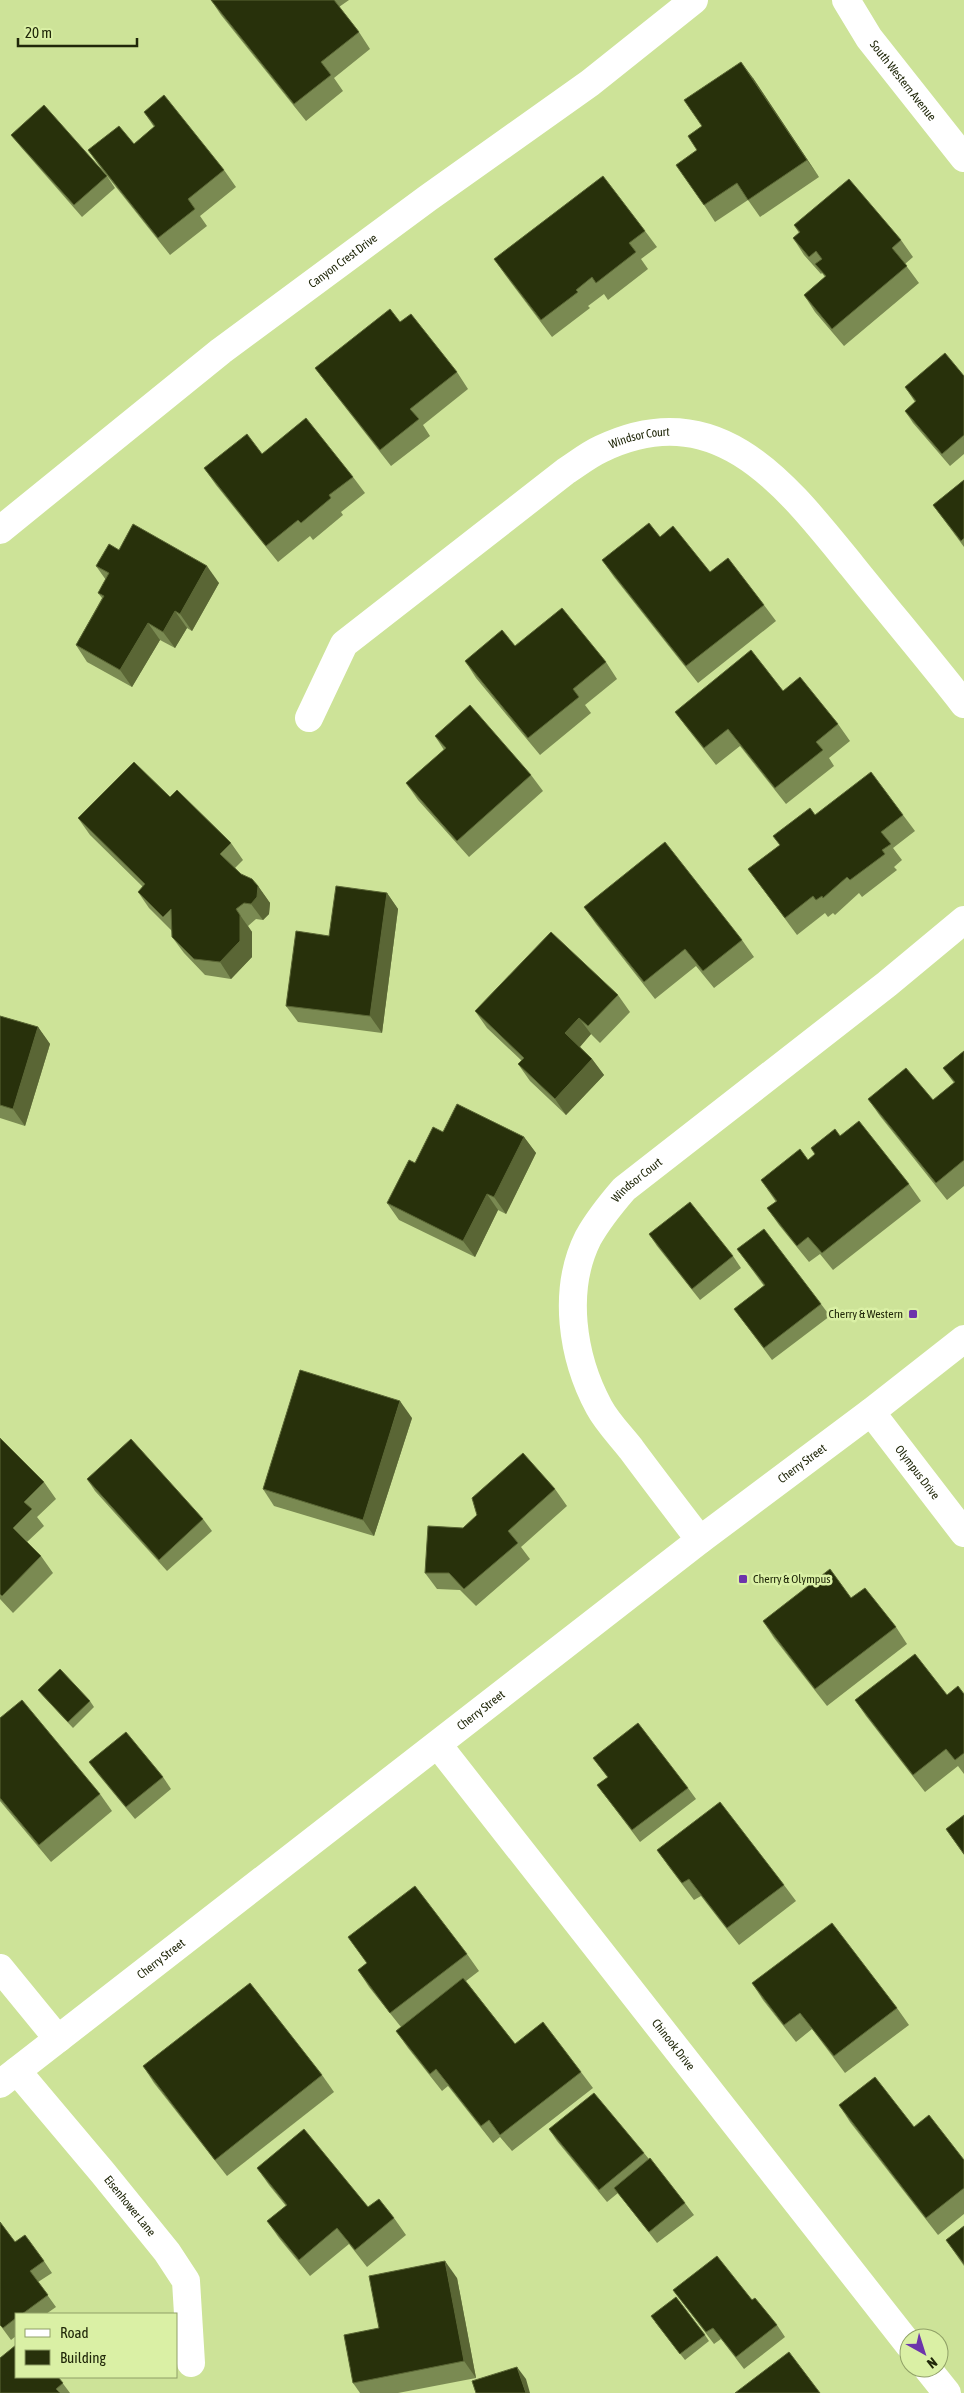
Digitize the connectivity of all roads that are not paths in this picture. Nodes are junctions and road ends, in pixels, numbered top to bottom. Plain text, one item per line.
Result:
1 (694, 0) edge
2 (846, 0) edge
3 (964, 158) edge
4 (0, 530) edge
5 (964, 704) edge
6 (309, 718) dead end
7 (964, 920) edge
8 (964, 1339) edge
9 (871, 1412) junction
10 (964, 1533) edge
11 (700, 1540) junction
12 (438, 1745) junction
13 (0, 1968) edge
14 (58, 2039) junction
15 (8, 2077) edge
16 (899, 2332) edge
17 (192, 2363) dead end
18 (935, 2378) edge
19 (947, 2393) edge

1 - 4 street, Canyon Crest Drive
2 - 3 street, South Western Avenue
5 - 6 street, Windsor Court
7 - 11 street, Windsor Court
8 - 9 street, Cherry Street
9 - 10 street, Olympus Drive
9 - 11 street, Cherry Street
11 - 12 street, Cherry Street
12 - 14 street, Cherry Street
12 - 16 street, Chinook Drive
13 - 14 street
14 - 15 street, Cherry Street
15 - 17 street, Eisenhower Lane
18 - 19 street

